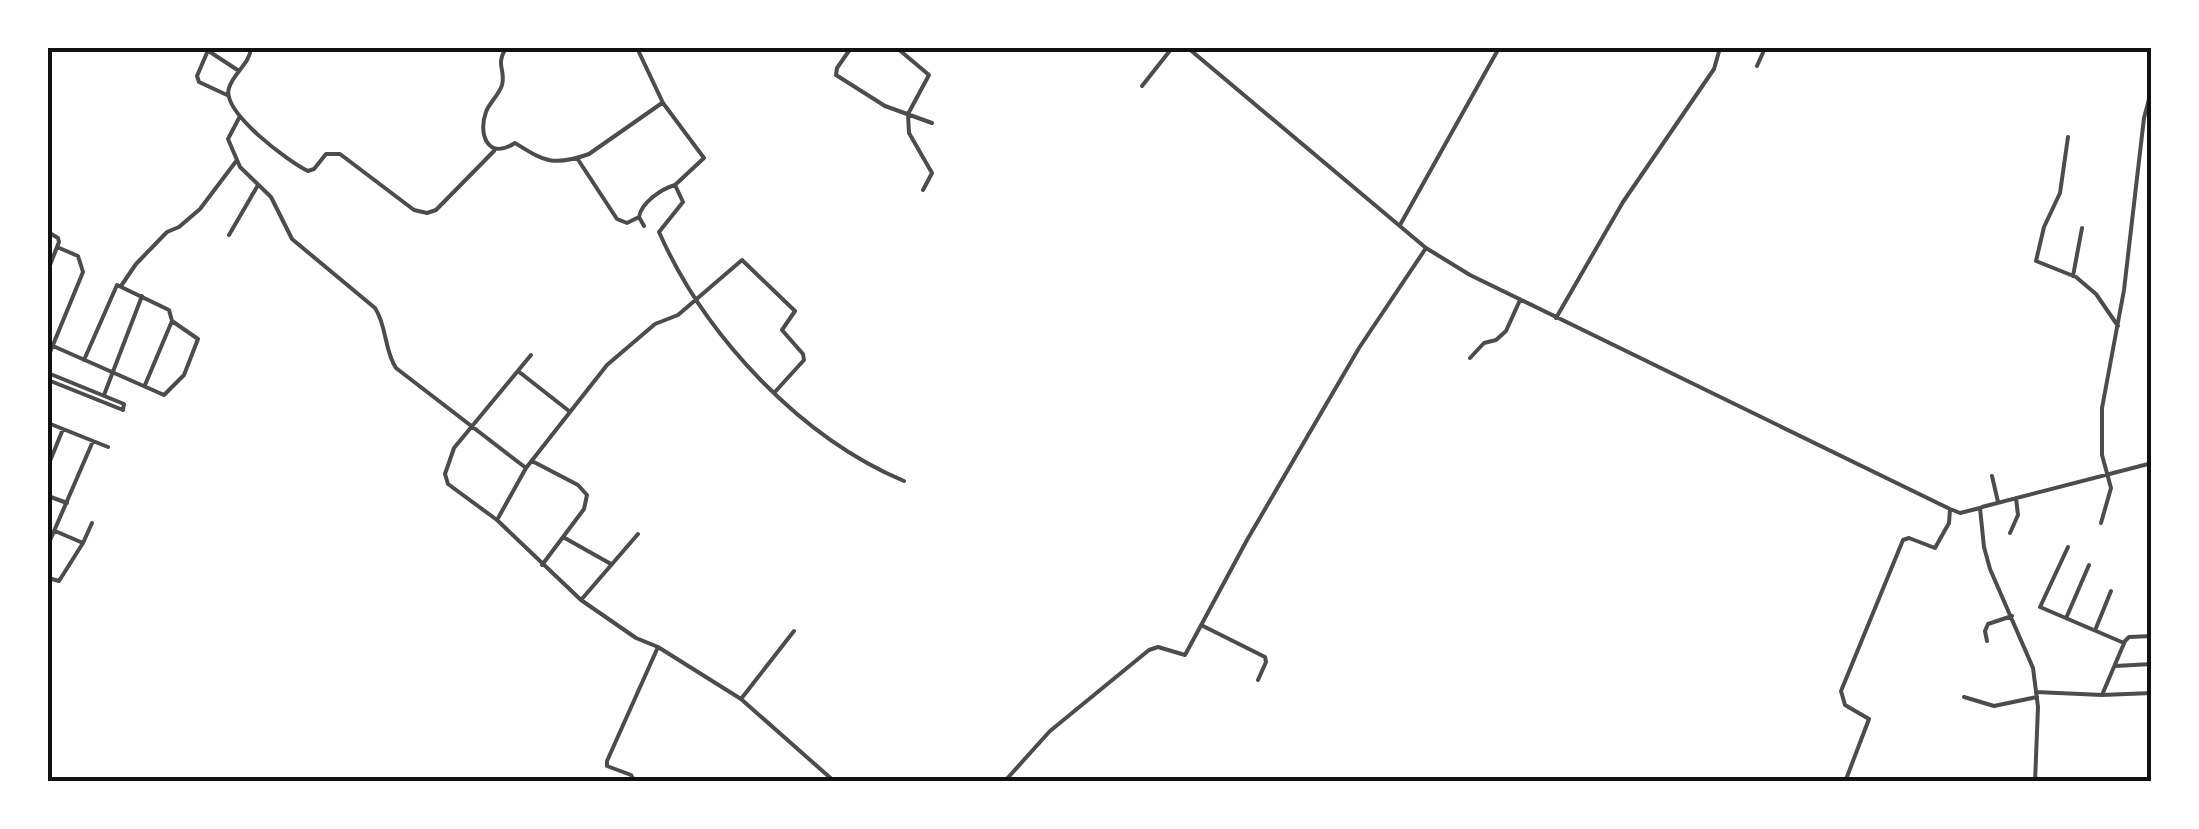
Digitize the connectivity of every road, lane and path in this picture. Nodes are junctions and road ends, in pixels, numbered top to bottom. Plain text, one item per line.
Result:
1 (251, 48) edge
2 (506, 48) edge
3 (637, 48) edge
4 (851, 48) edge
5 (898, 48) edge
6 (1172, 48) edge
7 (1188, 48) edge
8 (1499, 48) edge
9 (1720, 48) edge
10 (1765, 48) edge
11 (208, 49) edge
12 (1757, 66) dead end
13 (240, 72) junction
14 (1142, 86) dead end
15 (2152, 88) edge
16 (228, 95) junction
17 (662, 102) junction
18 (908, 114) junction
19 (240, 118) junction
20 (932, 123) dead end
21 (2068, 137) dead end
22 (494, 150) junction
23 (577, 158) junction
24 (236, 160) junction
25 (258, 185) junction
26 (675, 185) junction
27 (923, 190) dead end
28 (639, 218) junction
29 (1400, 225) junction
30 (644, 226) dead end
31 (2082, 228) dead end
32 (48, 232) edge
33 (230, 235) dead end
34 (57, 247) junction
35 (1426, 248) junction
36 (48, 270) edge
37 (2073, 276) junction
38 (122, 286) junction
39 (142, 296) junction
40 (698, 299) junction
41 (1520, 300) junction
42 (1556, 318) junction
43 (172, 321) junction
44 (2118, 326) junction
45 (53, 346) junction
46 (532, 355) dead end
47 (48, 357) edge
48 (1470, 358) dead end
49 (84, 360) junction
50 (518, 371) junction
51 (113, 373) junction
52 (48, 377) edge
53 (144, 386) junction
54 (774, 393) junction
55 (104, 395) junction
56 (570, 412) junction
57 (48, 423) edge
58 (472, 426) junction
59 (63, 429) junction
60 (93, 441) junction
61 (108, 446) dead end
62 (532, 461) junction
63 (2152, 462) edge
64 (48, 466) edge
65 (526, 468) junction
66 (2109, 474) junction
67 (1992, 476) dead end
68 (904, 481) dead end
69 (48, 496) edge
70 (2016, 498) junction
71 (1998, 502) junction
72 (66, 503) junction
73 (1980, 508) junction
74 (1950, 509) junction
75 (496, 520) junction
76 (2101, 522) dead end
77 (92, 523) dead end
78 (54, 531) junction
79 (2010, 532) dead end
80 (638, 534) dead end
81 (563, 537) junction
82 (83, 543) junction
83 (48, 545) edge
84 (2068, 547) dead end
85 (612, 564) junction
86 (541, 566) junction
87 (2089, 566) dead end
88 (48, 578) edge
89 (2111, 591) dead end
90 (580, 600) junction
91 (2012, 616) junction
92 (2066, 618) junction
93 (1203, 626) junction
94 (2095, 630) junction
95 (794, 632) dead end
96 (2152, 636) edge
97 (1987, 641) dead end
98 (2124, 643) junction
99 (658, 647) junction
100 (2152, 664) edge
101 (2114, 666) junction
102 (1258, 680) dead end
103 (2152, 692) edge
104 (2036, 694) junction
105 (2102, 695) junction
106 (1964, 697) dead end
107 (741, 699) junction
108 (635, 782) edge
109 (834, 782) edge
110 (1004, 782) edge
111 (1844, 782) edge
112 (2035, 782) edge

1 - 13 street
2 - 22 street
3 - 17 street
4 - 18 street
5 - 18 street
6 - 14 street
7 - 29 street
8 - 29 street
9 - 42 street
10 - 12 street
11 - 13 street
11 - 16 street
13 - 16 street
15 - 44 street
16 - 19 street
17 - 23 street
17 - 26 street
18 - 20 street
18 - 27 street
19 - 22 street
19 - 24 street
21 - 37 street
22 - 23 street
23 - 28 street
24 - 25 street
24 - 38 street
25 - 33 street
25 - 58 street
26 - 28 street
26 - 40 street
28 - 30 street
29 - 35 street
31 - 37 street
32 - 34 street
34 - 36 street
34 - 45 street
35 - 41 street
35 - 93 street
37 - 44 street
38 - 39 street
38 - 49 street
39 - 43 street
39 - 51 street
40 - 54 street
40 - 54 street
40 - 56 street
41 - 42 street
41 - 48 street
42 - 74 street
43 - 53 street
43 - 53 street
44 - 66 street
45 - 47 street
45 - 49 street
46 - 50 street
49 - 51 street
50 - 56 street
50 - 58 street
51 - 53 street
51 - 55 street
52 - 55 street
52 - 55 street
54 - 68 street
56 - 62 street
57 - 59 street
58 - 65 street
58 - 75 street
59 - 60 street
59 - 64 street
60 - 61 street
60 - 72 street
62 - 65 street
62 - 81 street
63 - 66 street
65 - 75 street
66 - 70 street
66 - 76 street
67 - 71 street
69 - 72 street
70 - 71 street
70 - 79 street
71 - 73 street
72 - 78 street
73 - 74 street
73 - 91 street
74 - 111 street
75 - 86 street
77 - 82 street
78 - 82 street
78 - 83 street
80 - 85 street
81 - 85 street
81 - 86 street
82 - 88 street
84 - 92 street
85 - 90 street
86 - 90 street
87 - 92 street
89 - 94 street
90 - 99 street
91 - 97 street
91 - 104 street
92 - 94 street
93 - 102 street
93 - 110 street
94 - 98 street
95 - 107 street
96 - 98 street
98 - 101 street
99 - 107 street
99 - 108 street
100 - 101 street
101 - 105 street
103 - 105 street
104 - 105 street
104 - 106 street
104 - 112 street
107 - 109 street

